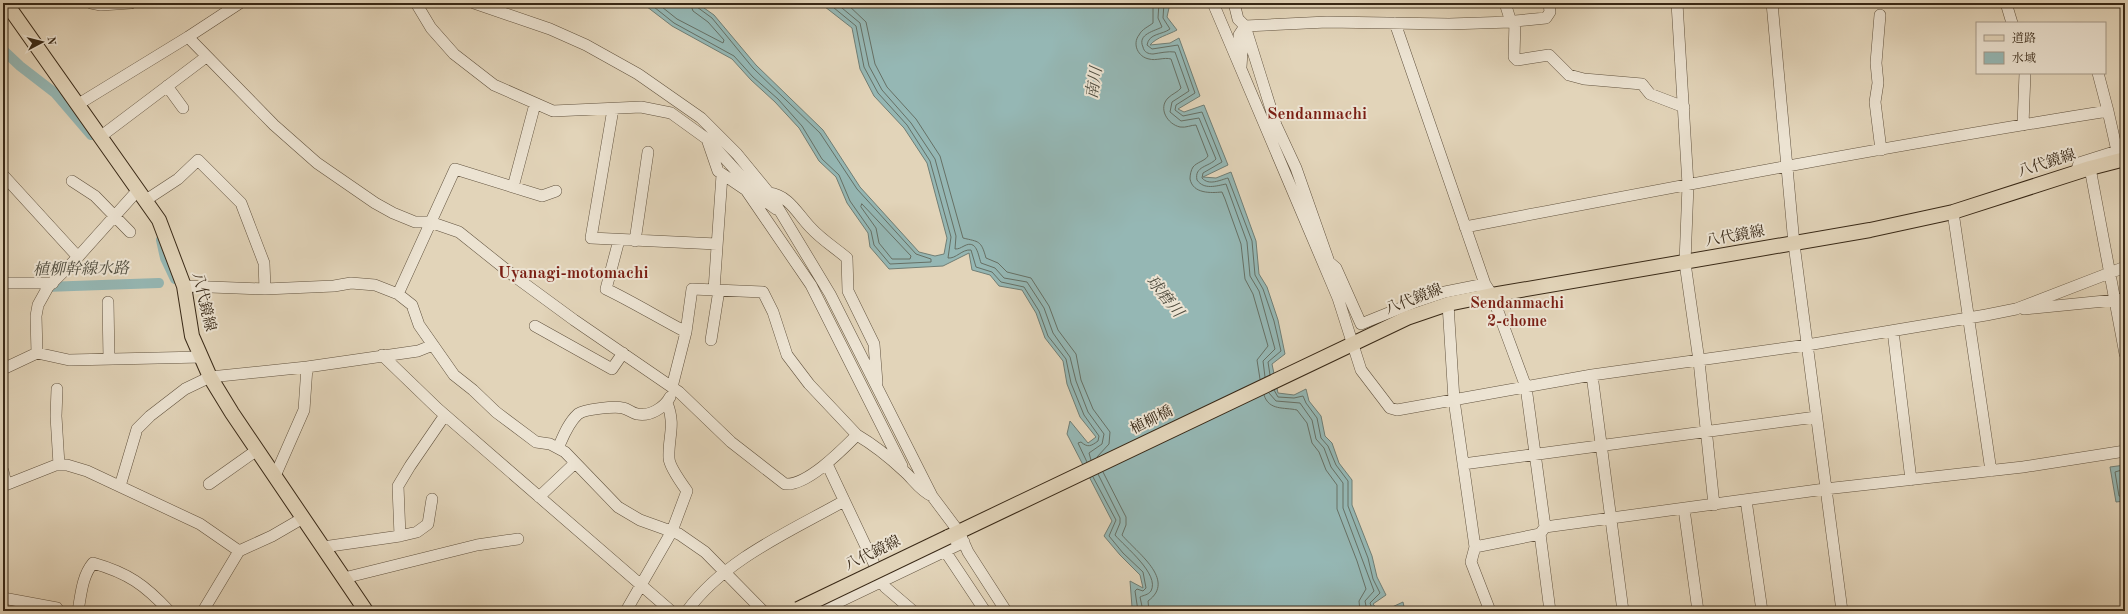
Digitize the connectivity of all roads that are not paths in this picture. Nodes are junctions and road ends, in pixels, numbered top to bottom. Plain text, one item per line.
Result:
1 (6, 3) edge
2 (91, 3) edge
3 (131, 3) edge
4 (240, 3) edge
5 (416, 3) edge
6 (474, 3) edge
7 (1213, 3) edge
8 (1234, 3) edge
9 (1505, 3) edge
10 (1549, 3) edge
11 (1677, 3) edge
12 (1772, 3) edge
13 (2006, 3) edge
14 (1880, 15) dead end
15 (1513, 22) junction
16 (2012, 22) edge
17 (1395, 23) junction
18 (1245, 26) junction
19 (188, 37) junction
20 (206, 57) junction
21 (1241, 66) junction
22 (2025, 74) edge
23 (2098, 74) edge
24 (167, 86) junction
25 (1268, 99) junction
26 (535, 104) junction
27 (77, 105) junction
28 (1684, 107) junction
29 (183, 108) dead end
30 (613, 109) junction
31 (2108, 111) junction
32 (2023, 124) junction
33 (100, 137) junction
34 (706, 139) junction
35 (1881, 150) junction
36 (648, 152) dead end
37 (2125, 159) edge
38 (1787, 168) junction
39 (2090, 168) junction
40 (2076, 173) junction
41 (3, 175) edge
42 (722, 175) junction
43 (72, 181) dead end
44 (1688, 185) junction
45 (512, 187) junction
46 (746, 190) junction
47 (556, 191) dead end
48 (142, 195) junction
49 (765, 196) junction
50 (1953, 212) junction
51 (114, 216) junction
52 (430, 222) junction
53 (1465, 227) junction
54 (130, 232) dead end
55 (619, 240) junction
56 (635, 241) junction
57 (717, 244) junction
58 (1794, 244) junction
59 (78, 257) junction
60 (1685, 263) junction
61 (2125, 267) edge
62 (2110, 273) junction
63 (3, 283) edge
64 (53, 283) junction
65 (184, 286) junction
66 (264, 289) junction
67 (1489, 289) junction
68 (716, 290) junction
69 (398, 294) junction
70 (2120, 300) edge
71 (108, 302) dead end
72 (1448, 304) junction
73 (2016, 309) junction
74 (1968, 318) junction
75 (535, 326) dead end
76 (1893, 331) junction
77 (686, 332) junction
78 (711, 340) dead end
79 (434, 345) junction
80 (1351, 345) junction
81 (1807, 345) junction
82 (37, 352) junction
83 (623, 353) junction
84 (2125, 354) edge
85 (382, 355) junction
86 (202, 357) junction
87 (109, 359) junction
88 (1699, 361) junction
89 (307, 367) junction
90 (3, 369) edge
91 (1592, 375) junction
92 (210, 377) junction
93 (673, 387) junction
94 (1526, 387) junction
95 (877, 388) junction
96 (57, 389) dead end
97 (1454, 400) junction
98 (667, 403) junction
99 (445, 415) junction
100 (1816, 417) junction
101 (1705, 432) junction
102 (857, 435) junction
103 (1601, 446) junction
104 (558, 448) junction
105 (257, 450) junction
106 (2125, 451) edge
107 (1535, 454) junction
108 (575, 463) junction
109 (827, 464) junction
110 (1463, 464) junction
111 (59, 465) junction
112 (3, 471) edge
113 (905, 471) junction
114 (1991, 471) junction
115 (275, 476) junction
116 (1911, 480) junction
117 (209, 484) dead end
118 (5, 485) edge
119 (120, 486) junction
120 (1825, 489) junction
121 (932, 496) junction
122 (539, 497) junction
123 (432, 499) dead end
124 (1746, 500) junction
125 (844, 501) junction
126 (1714, 505) junction
127 (1684, 509) junction
128 (303, 518) junction
129 (1611, 519) junction
130 (1542, 530) junction
131 (672, 531) junction
132 (960, 535) junction
133 (400, 536) junction
134 (518, 538) dead end
135 (323, 547) junction
136 (1475, 547) junction
137 (239, 551) junction
138 (945, 551) junction
139 (724, 571) junction
140 (344, 578) junction
141 (883, 582) junction
142 (642, 587) junction
143 (3, 598) edge
144 (795, 610) edge
145 (59, 611) edge
146 (78, 611) edge
147 (170, 611) edge
148 (203, 611) edge
149 (366, 611) edge
150 (626, 611) edge
151 (672, 611) edge
152 (687, 611) edge
153 (763, 611) edge
154 (820, 611) edge
155 (913, 611) edge
156 (985, 611) edge
157 (1006, 611) edge
158 (1490, 611) edge
159 (1550, 611) edge
160 (1623, 611) edge
161 (1698, 611) edge
162 (1762, 611) edge
163 (1842, 611) edge

1 - 27 main road, 八代鏡線
2 - 3 street
4 - 19 street
5 - 26 street
6 - 49 street
7 - 21 street
8 - 18 street
9 - 15 street
10 - 15 street
11 - 28 street
12 - 38 street
13 - 16 street
14 - 35 street
15 - 17 street
15 - 28 street
17 - 18 street
17 - 53 street
18 - 21 street
18 - 25 street
19 - 20 street
19 - 27 street
20 - 24 street
20 - 52 street
21 - 25 street
21 - 80 street
22 - 32 street
23 - 31 street
24 - 29 street
24 - 33 street
25 - 67 street
26 - 30 street
26 - 45 street
27 - 33 main road, 八代鏡線
28 - 44 street
30 - 34 street
30 - 55 street
31 - 32 street
31 - 40 street
32 - 35 street
33 - 48 main road, 八代鏡線
34 - 42 street
34 - 49 street
35 - 38 street
36 - 56 street
37 - 39 main road, 八代鏡線
38 - 44 street
38 - 58 street
39 - 40 main road, 八代鏡線
39 - 62 street
40 - 50 main road, 八代鏡線
41 - 59 street
42 - 46 street
42 - 57 street
43 - 51 street
44 - 53 street
44 - 60 street
45 - 47 street
45 - 52 street
46 - 49 street
46 - 113 street
48 - 51 street
48 - 65 main road, 八代鏡線
48 - 66 street
49 - 95 street
49 - 95 street
50 - 58 main road, 八代鏡線
50 - 74 street
51 - 54 street
51 - 59 street
52 - 69 street
52 - 83 street
53 - 67 street
55 - 56 street
55 - 77 street
56 - 57 street
57 - 68 street
58 - 60 main road, 八代鏡線
58 - 81 street
59 - 64 street
60 - 67 main road, 八代鏡線
60 - 88 street
61 - 62 street
62 - 70 street
62 - 73 street
63 - 64 street
64 - 82 street
65 - 66 street
65 - 86 main road, 八代鏡線
66 - 69 street
67 - 72 main road, 八代鏡線
67 - 94 street
68 - 77 street
68 - 78 street
68 - 102 street
69 - 79 street
70 - 73 street
70 - 84 street
71 - 87 street
72 - 80 main road, 八代鏡線
72 - 97 street
73 - 74 street
74 - 76 street
74 - 114 street
75 - 83 street
76 - 81 street
76 - 116 street
77 - 93 street
79 - 85 street
79 - 104 street
80 - 97 street
80 - 132 main road, 植柳橋
81 - 88 street
81 - 100 street
82 - 87 street
82 - 90 street
83 - 93 street
85 - 89 street
85 - 99 street
86 - 87 street
86 - 92 main road, 八代鏡線
88 - 91 street
88 - 101 street
89 - 92 street
89 - 115 street
91 - 94 street
91 - 103 street
92 - 105 main road, 八代鏡線
92 - 119 street
93 - 98 street
93 - 109 street
94 - 97 street
94 - 107 street
95 - 121 street
96 - 111 street
97 - 110 street
98 - 104 street
98 - 131 street
99 - 122 street
99 - 133 street
100 - 101 street
100 - 120 street
101 - 103 street
101 - 126 street
102 - 109 street
102 - 113 street
103 - 107 street
103 - 129 street
104 - 108 street
105 - 115 main road, 八代鏡線
105 - 117 street
106 - 114 street
107 - 110 street
107 - 130 street
108 - 122 street
108 - 131 street
109 - 125 street
110 - 136 street
111 - 118 street
111 - 119 street
112 - 118 street
113 - 121 street
114 - 116 street
115 - 128 main road, 八代鏡線
116 - 120 street
119 - 137 street
120 - 124 street
120 - 163 street
121 - 132 street
122 - 142 street
123 - 133 street
124 - 126 street
124 - 162 street
125 - 139 street
125 - 141 street
126 - 127 street
127 - 129 street
127 - 161 street
128 - 135 main road, 八代鏡線
128 - 137 street
129 - 130 street
129 - 160 street
130 - 136 street
130 - 159 street
131 - 139 street
131 - 142 street
132 - 138 street
132 - 144 main road, 八代鏡線, bridge
132 - 157 street
133 - 135 street
134 - 140 street
135 - 140 main road, 八代鏡線
136 - 158 street
137 - 148 street
138 - 141 street
138 - 156 street
139 - 152 street
139 - 153 street
140 - 149 main road, 八代鏡線
141 - 154 street
141 - 155 street
142 - 150 street
142 - 151 street
143 - 145 street
146 - 147 street

